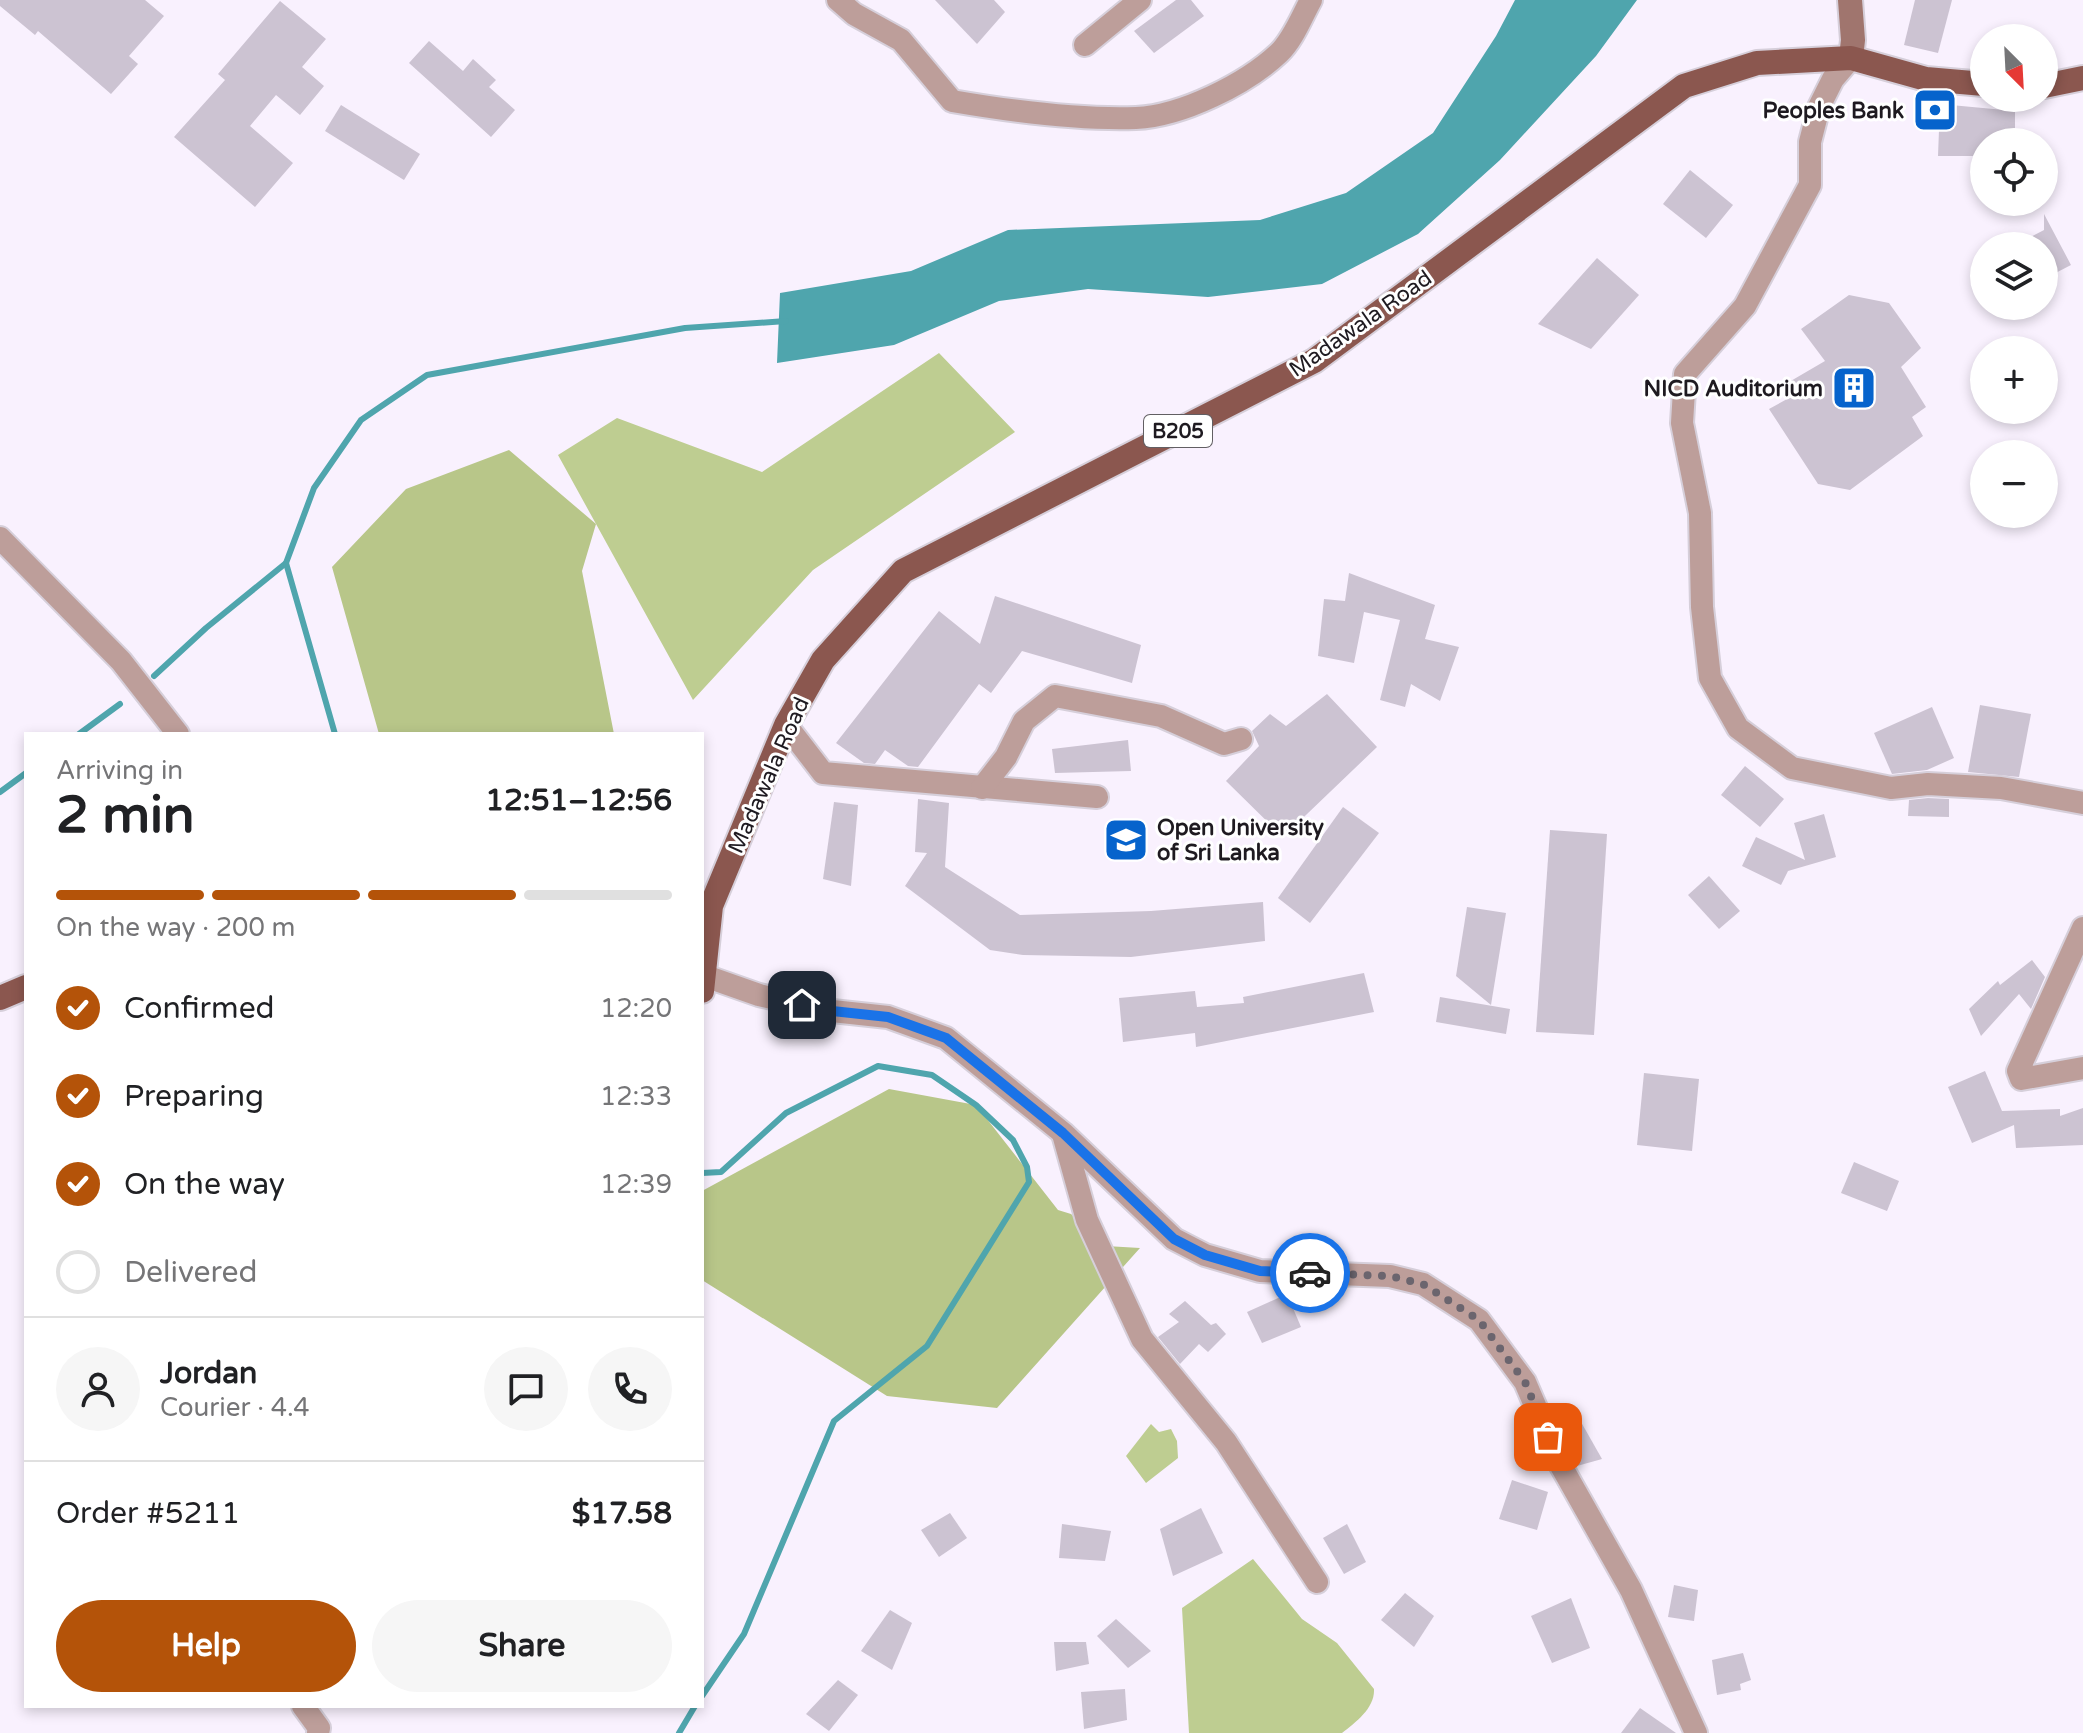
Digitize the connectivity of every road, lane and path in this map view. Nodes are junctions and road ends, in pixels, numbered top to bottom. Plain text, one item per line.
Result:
1 (838, 0) edge
2 (1140, 0) edge
3 (1311, 0) edge
4 (1850, 0) edge
5 (1085, 45) dead end
6 (1851, 58) junction
7 (2083, 78) edge
8 (1970, 83) edge
9 (2058, 83) edge
10 (0, 538) edge
11 (786, 725) junction
12 (176, 732) edge
13 (1241, 739) dead end
14 (982, 788) junction
15 (1097, 797) dead end
16 (2083, 803) edge
17 (2083, 928) edge
18 (704, 983) edge
19 (24, 988) edge
20 (0, 998) edge
21 (2083, 1068) edge
22 (1063, 1133) junction
23 (1317, 1582) dead end
24 (304, 1708) edge
25 (318, 1733) edge
26 (1696, 1733) edge

1 - 3 street
2 - 5 street
4 - 6 main road
6 - 8 main road, Madawala Road / B205
6 - 11 main road, Madawala Road / B205
6 - 16 street
7 - 9 main road
10 - 12 street
11 - 14 street
11 - 18 main road, Madawala Road / B205
13 - 14 street
14 - 15 street
17 - 21 street
18 - 22 street
19 - 20 main road
22 - 23 street
22 - 26 street
24 - 25 street

